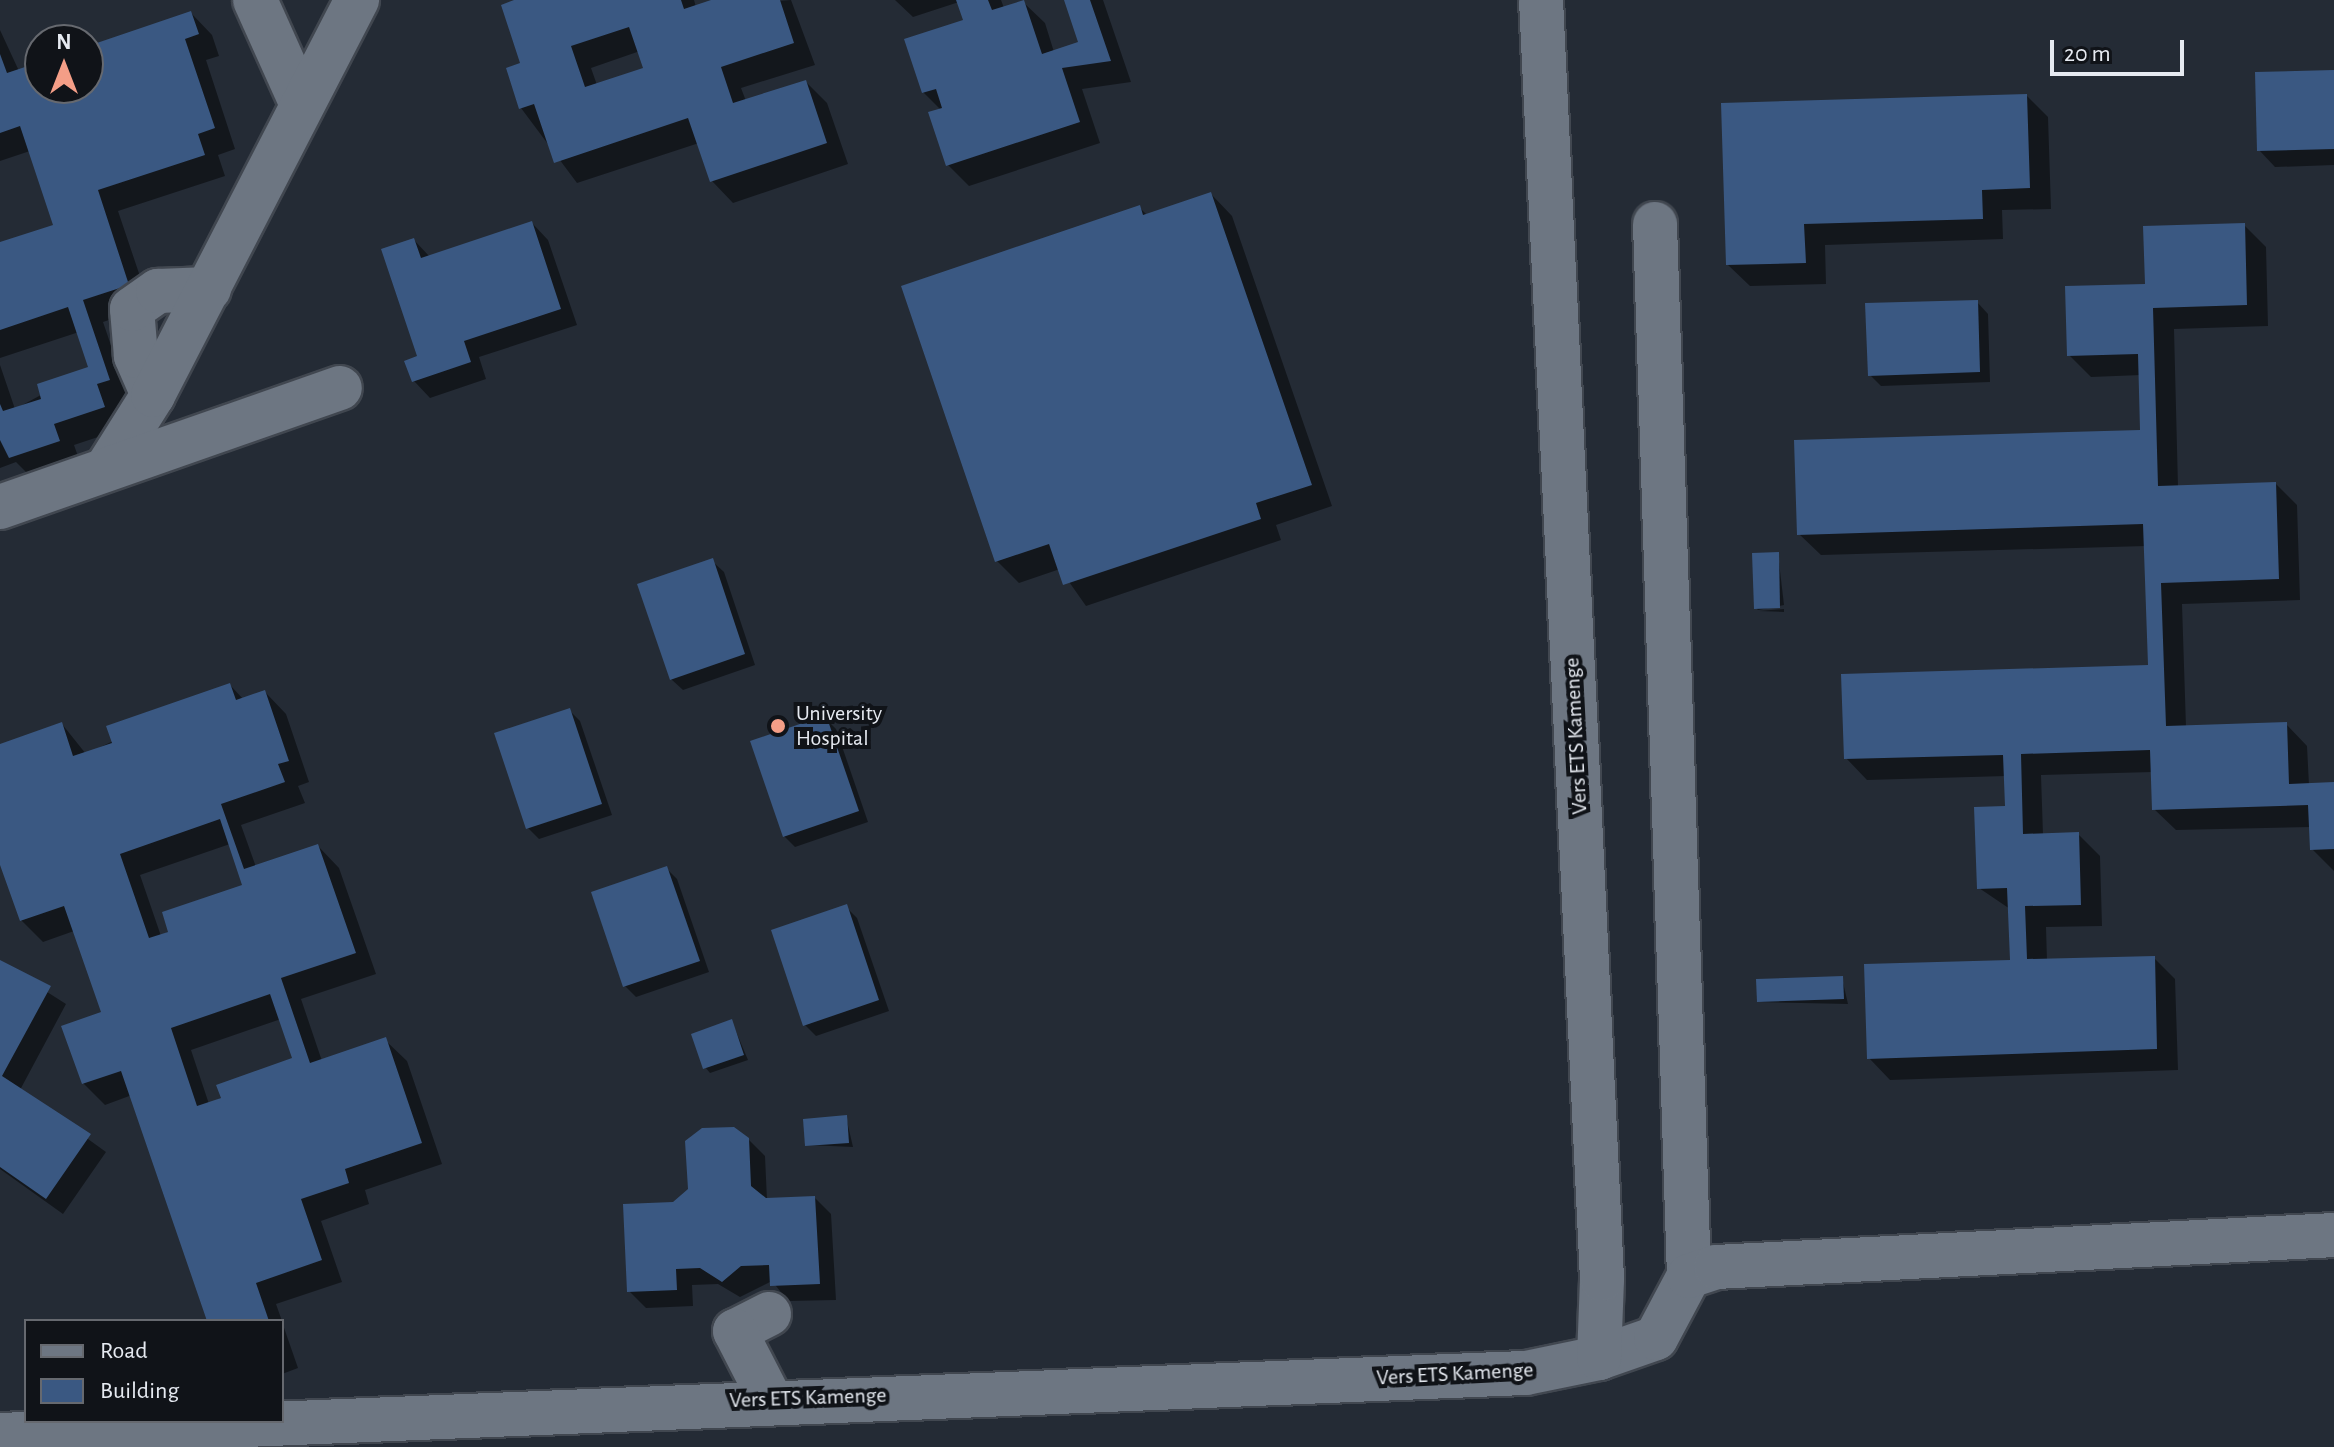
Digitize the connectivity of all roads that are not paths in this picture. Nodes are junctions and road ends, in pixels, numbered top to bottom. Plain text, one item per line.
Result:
1 (255, 0) edge
2 (357, 0) edge
3 (1541, 0) edge
4 (300, 100) junction
5 (1655, 224) dead end
6 (209, 289) junction
7 (340, 388) dead end
8 (153, 395) junction
9 (107, 468) junction
10 (0, 507) edge
11 (2334, 1235) edge
12 (1689, 1276) junction
13 (769, 1314) dead end
14 (1599, 1358) junction
15 (770, 1399) junction
16 (284, 1422) edge
17 (257, 1423) edge
18 (0, 1435) edge

1 - 4 street
2 - 4 street
3 - 14 street, Vers ETS Kamenge
4 - 6 street
5 - 12 street
6 - 8 street
6 - 8 street
7 - 9 street
8 - 9 street
9 - 10 street
11 - 12 street
12 - 14 street
13 - 15 street
14 - 15 street, Vers ETS Kamenge
15 - 16 street, Vers ETS Kamenge
17 - 18 street, Vers ETS Kamenge

